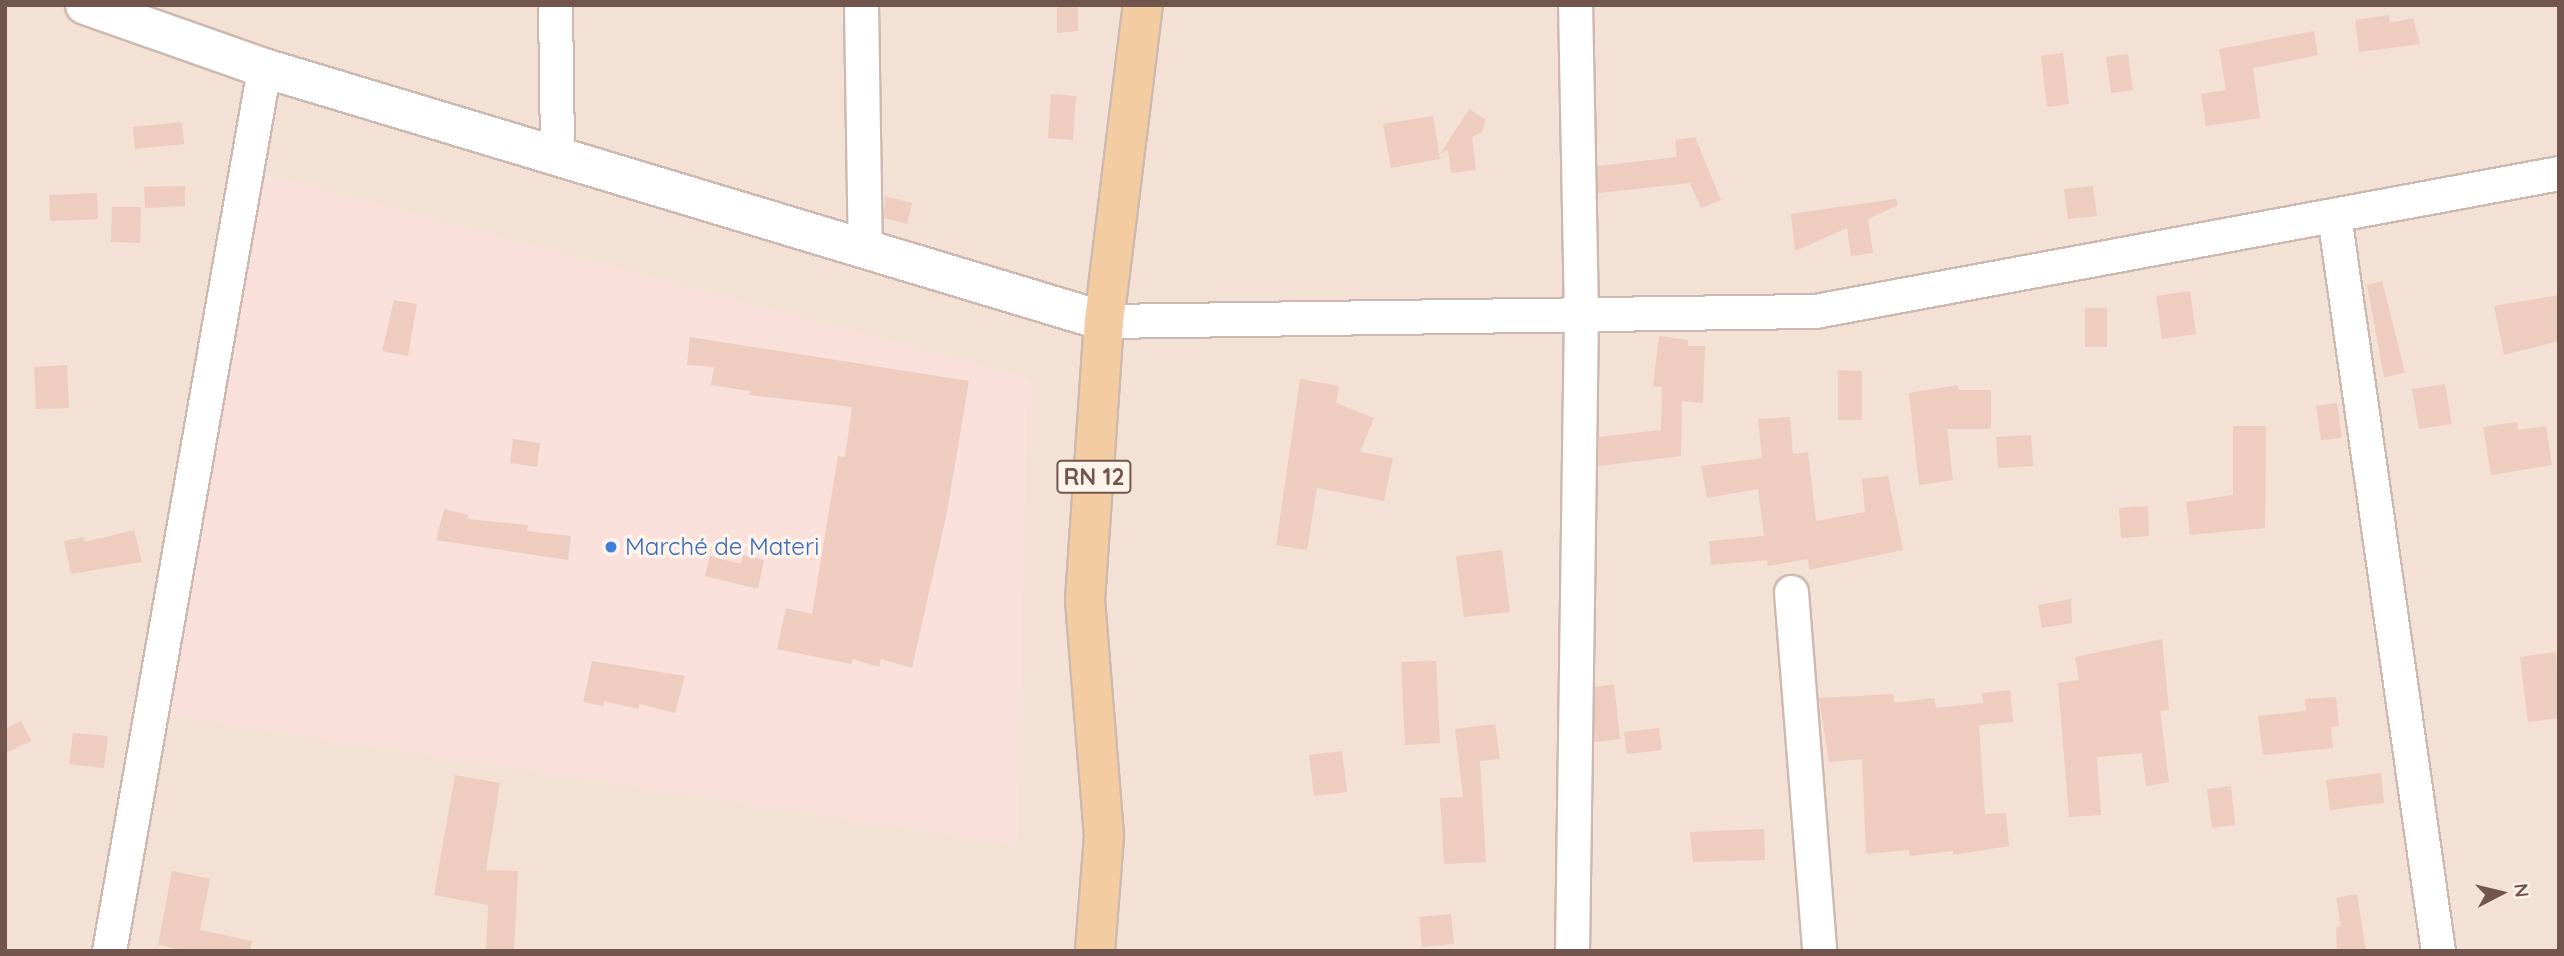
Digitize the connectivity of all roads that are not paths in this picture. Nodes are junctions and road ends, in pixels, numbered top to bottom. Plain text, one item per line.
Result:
1 (85, 5) edge
2 (555, 5) edge
3 (861, 5) edge
4 (1143, 5) edge
5 (1575, 5) edge
6 (264, 68) junction
7 (557, 156) junction
8 (2559, 173) edge
9 (2334, 215) junction
10 (865, 249) junction
11 (1581, 314) junction
12 (1104, 321) junction
13 (1791, 592) dead end
14 (109, 951) edge
15 (1095, 951) edge
16 (1572, 951) edge
17 (1819, 951) edge
18 (2438, 951) edge

1 - 6 main road
2 - 7 street
3 - 10 street
4 - 12 main road, RN 12
5 - 11 street
6 - 7 main road
6 - 14 street
7 - 10 main road
8 - 9 street
9 - 11 street
9 - 18 street
10 - 12 main road
11 - 12 street
11 - 16 street
12 - 15 main road, RN 12
13 - 17 street

